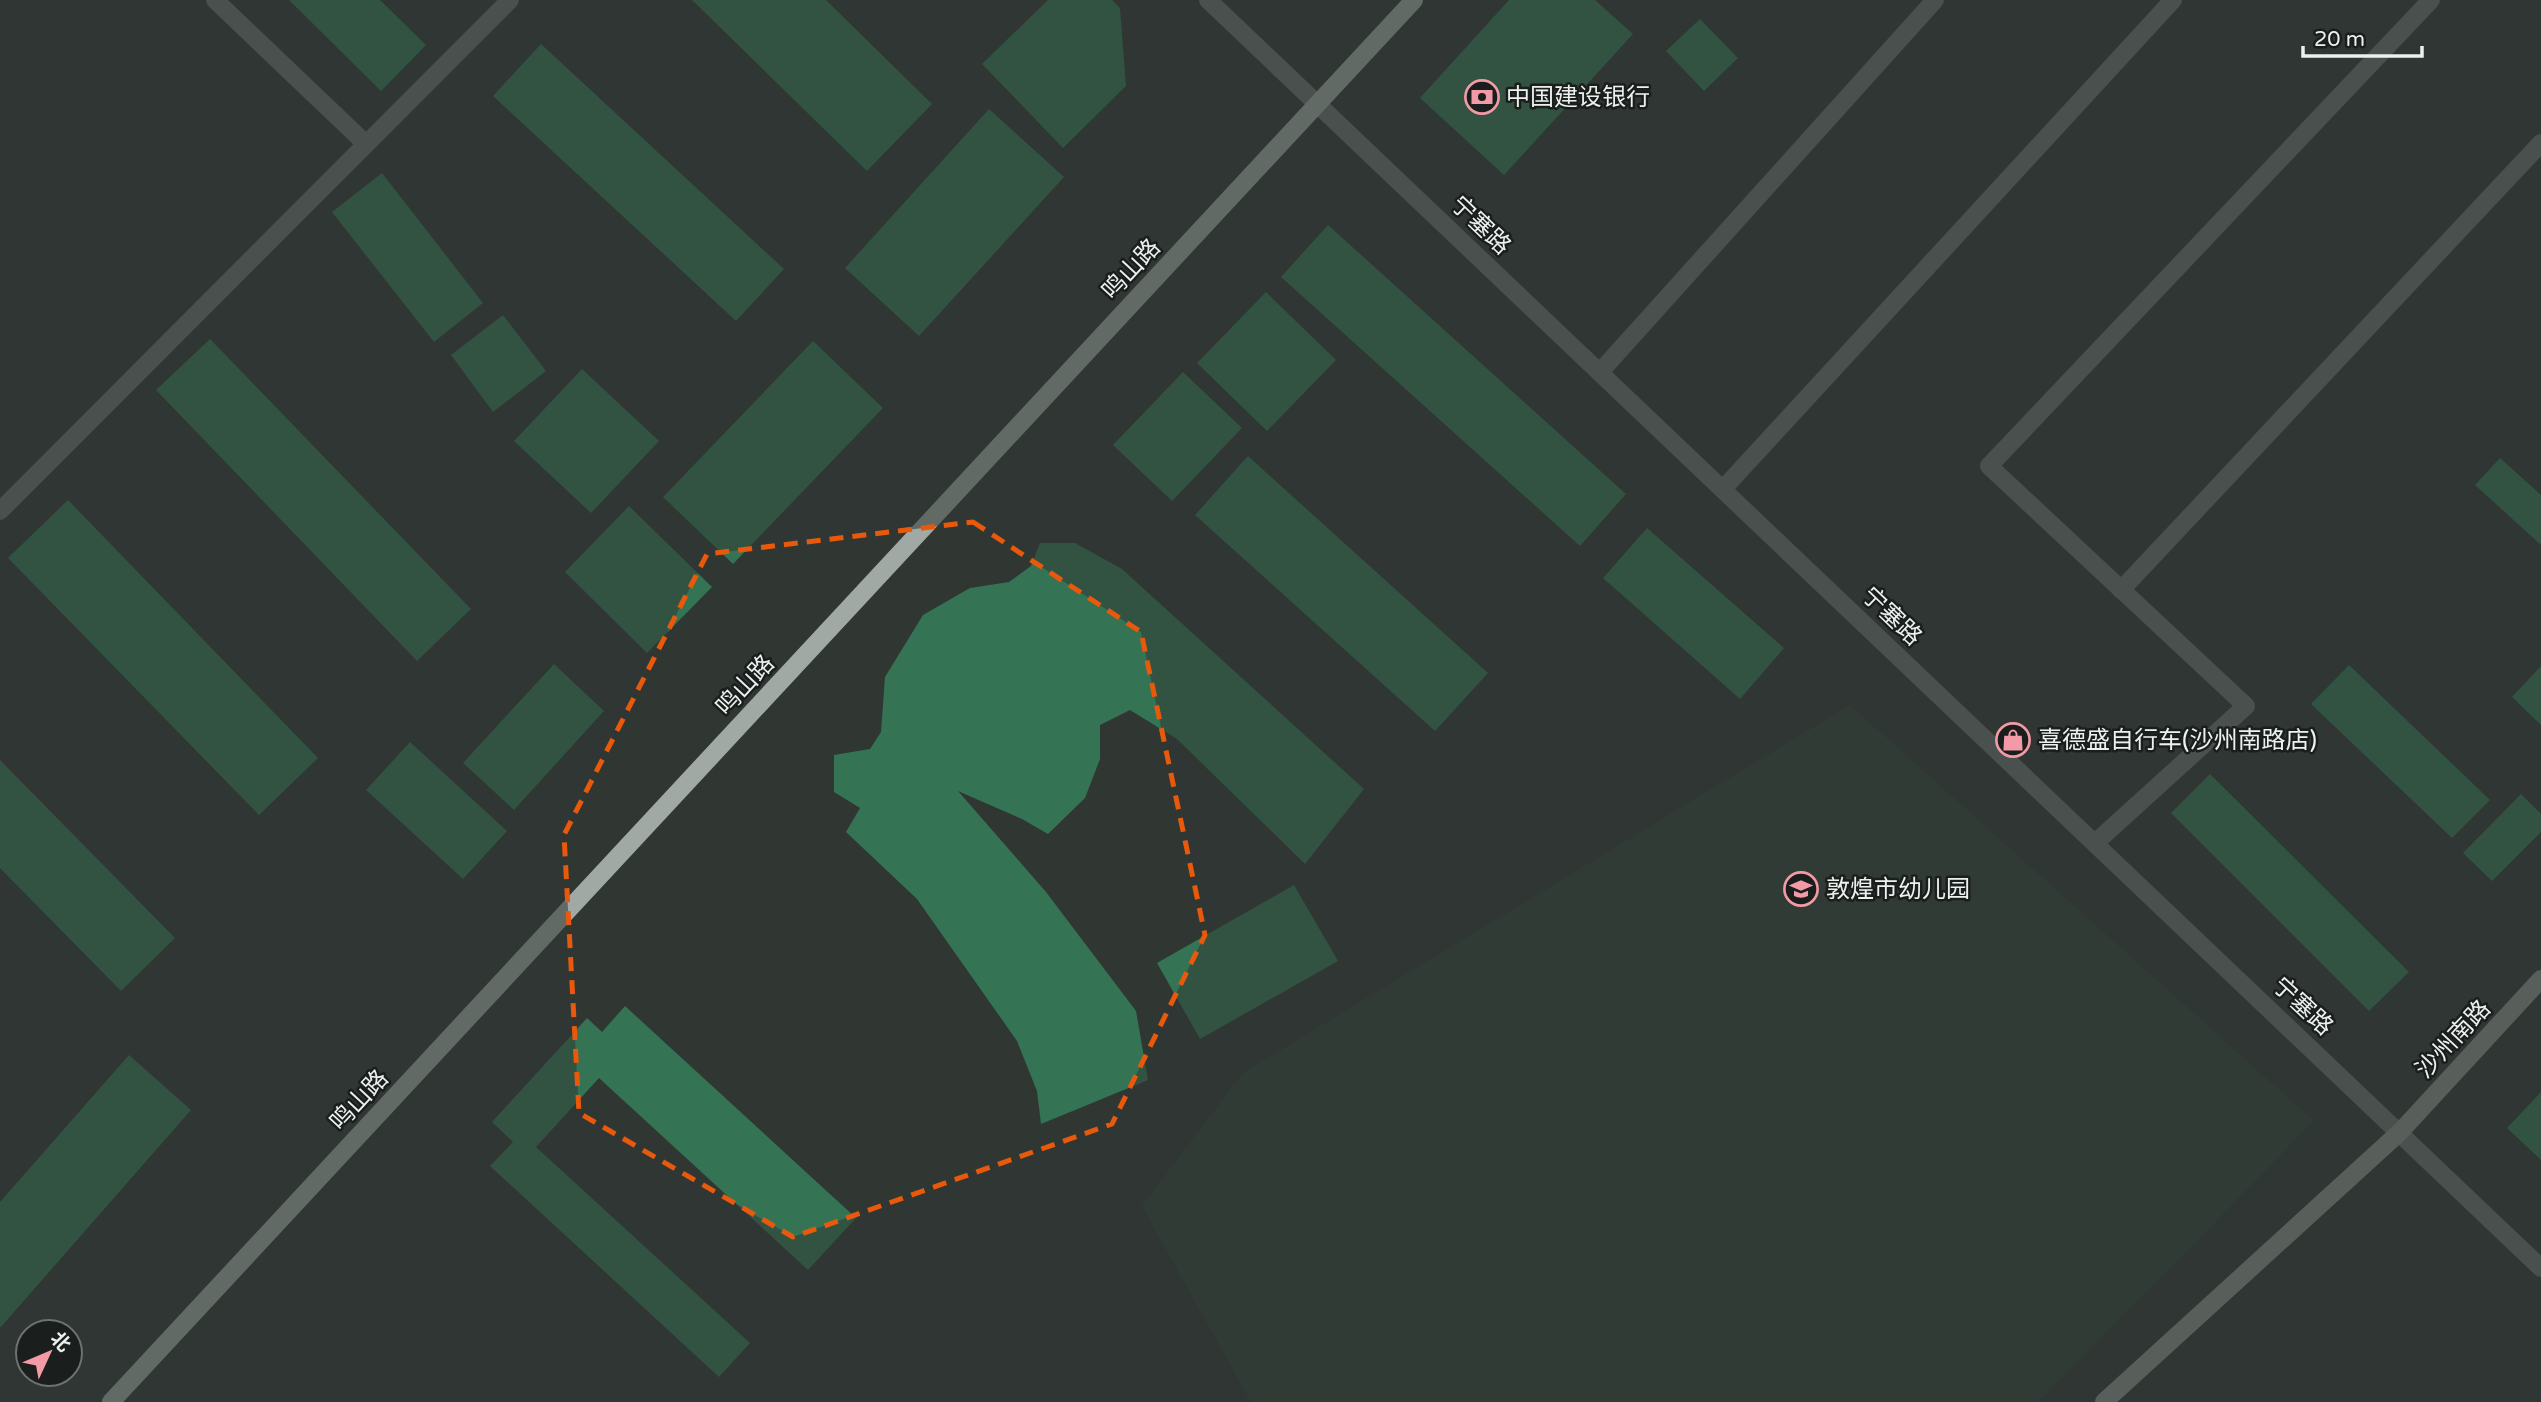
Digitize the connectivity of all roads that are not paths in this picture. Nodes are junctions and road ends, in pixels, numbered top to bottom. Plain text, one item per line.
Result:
1 (215, 0) edge
2 (510, 0) edge
3 (1208, 0) edge
4 (1414, 0) edge
5 (1935, 0) edge
6 (2173, 0) edge
7 (2431, 0) edge
8 (1318, 104) junction
9 (2541, 143) edge
10 (366, 144) junction
11 (1600, 372) junction
12 (1723, 489) junction
13 (0, 510) edge
14 (2121, 590) junction
15 (2095, 843) junction
16 (2541, 979) edge
17 (2400, 1132) junction
18 (2541, 1268) edge
19 (111, 1402) edge
20 (2104, 1402) edge

1 - 10 street
2 - 10 street
3 - 8 street, 宁塞路
4 - 8 main road, 鸣山路
5 - 11 street
6 - 12 street
7 - 14 street
8 - 11 street, 宁塞路
8 - 19 main road, 鸣山路
9 - 14 street
10 - 13 street
11 - 12 street, 宁塞路
12 - 15 street, 宁塞路
14 - 15 street
15 - 17 street, 宁塞路
16 - 17 main road, 沙州南路
17 - 18 street, 宁塞路
17 - 20 main road, 沙州南路

